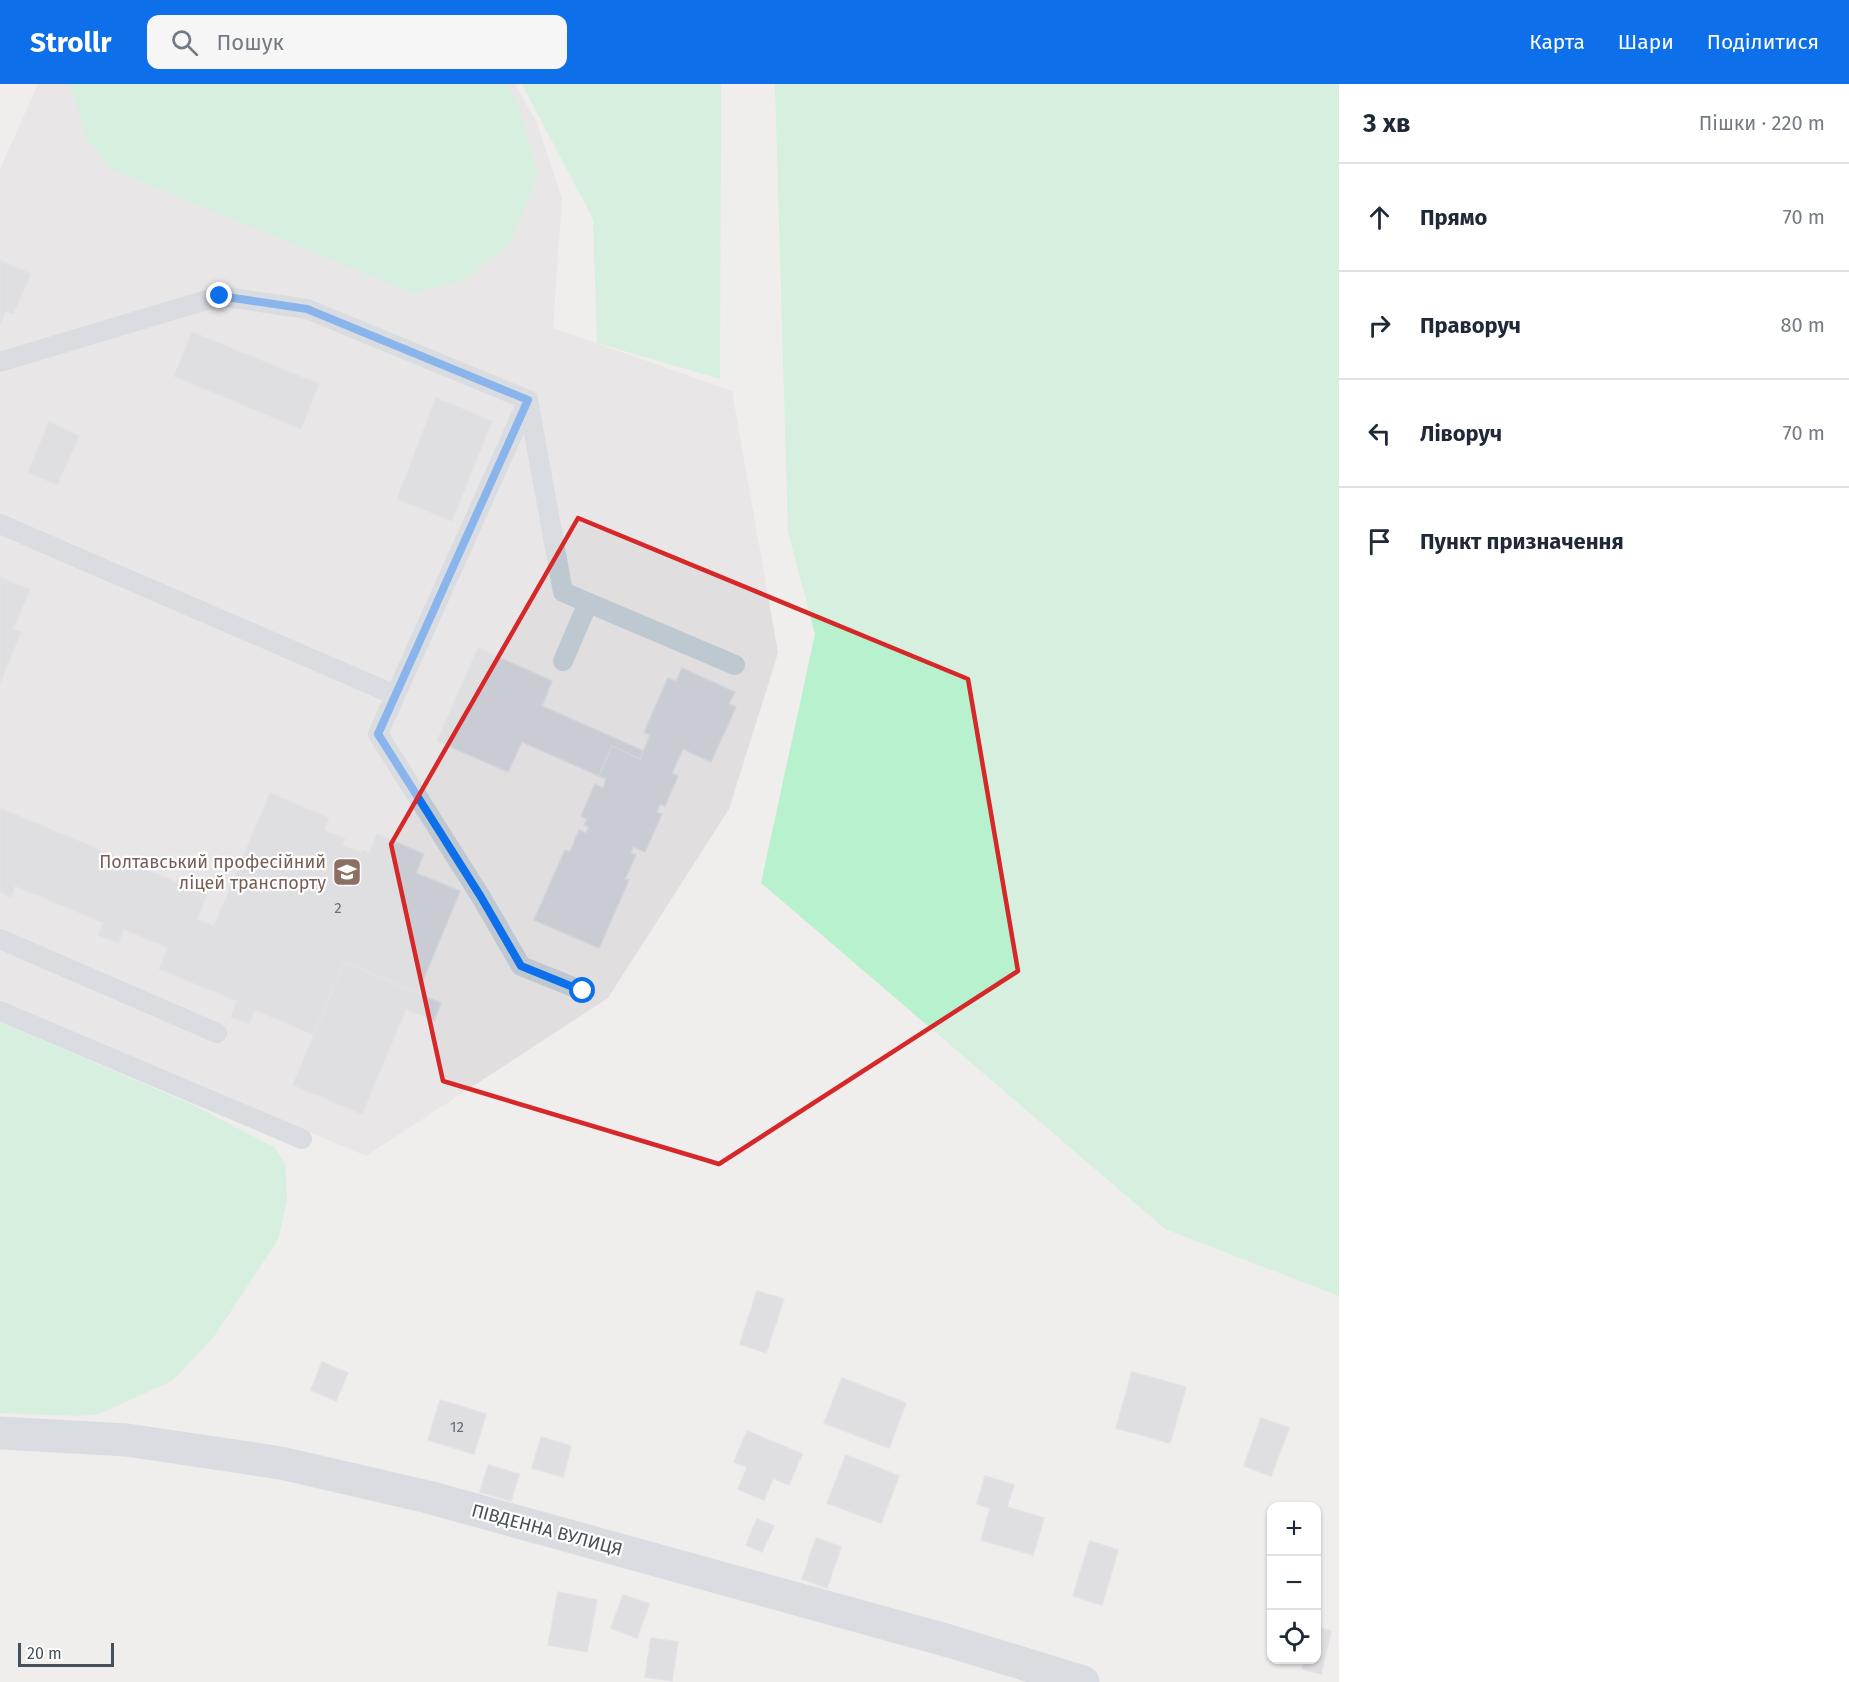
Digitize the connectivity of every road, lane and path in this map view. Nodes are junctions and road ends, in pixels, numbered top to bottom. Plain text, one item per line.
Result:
1 (0, 362) edge
2 (528, 400) junction
3 (0, 524) edge
4 (588, 603) junction
5 (563, 660) dead end
6 (735, 665) dead end
7 (395, 695) junction
8 (0, 939) edge
9 (583, 991) dead end
10 (0, 1011) edge
11 (217, 1033) dead end
12 (302, 1139) dead end
13 (0, 1433) edge
14 (1083, 1682) edge

1 - 2 lane
2 - 4 lane
2 - 7 lane
3 - 7 lane
4 - 5 lane
4 - 6 lane
7 - 9 lane
8 - 11 lane
10 - 12 lane
13 - 14 street, ПІВДЕННА ВУЛИЦЯ

